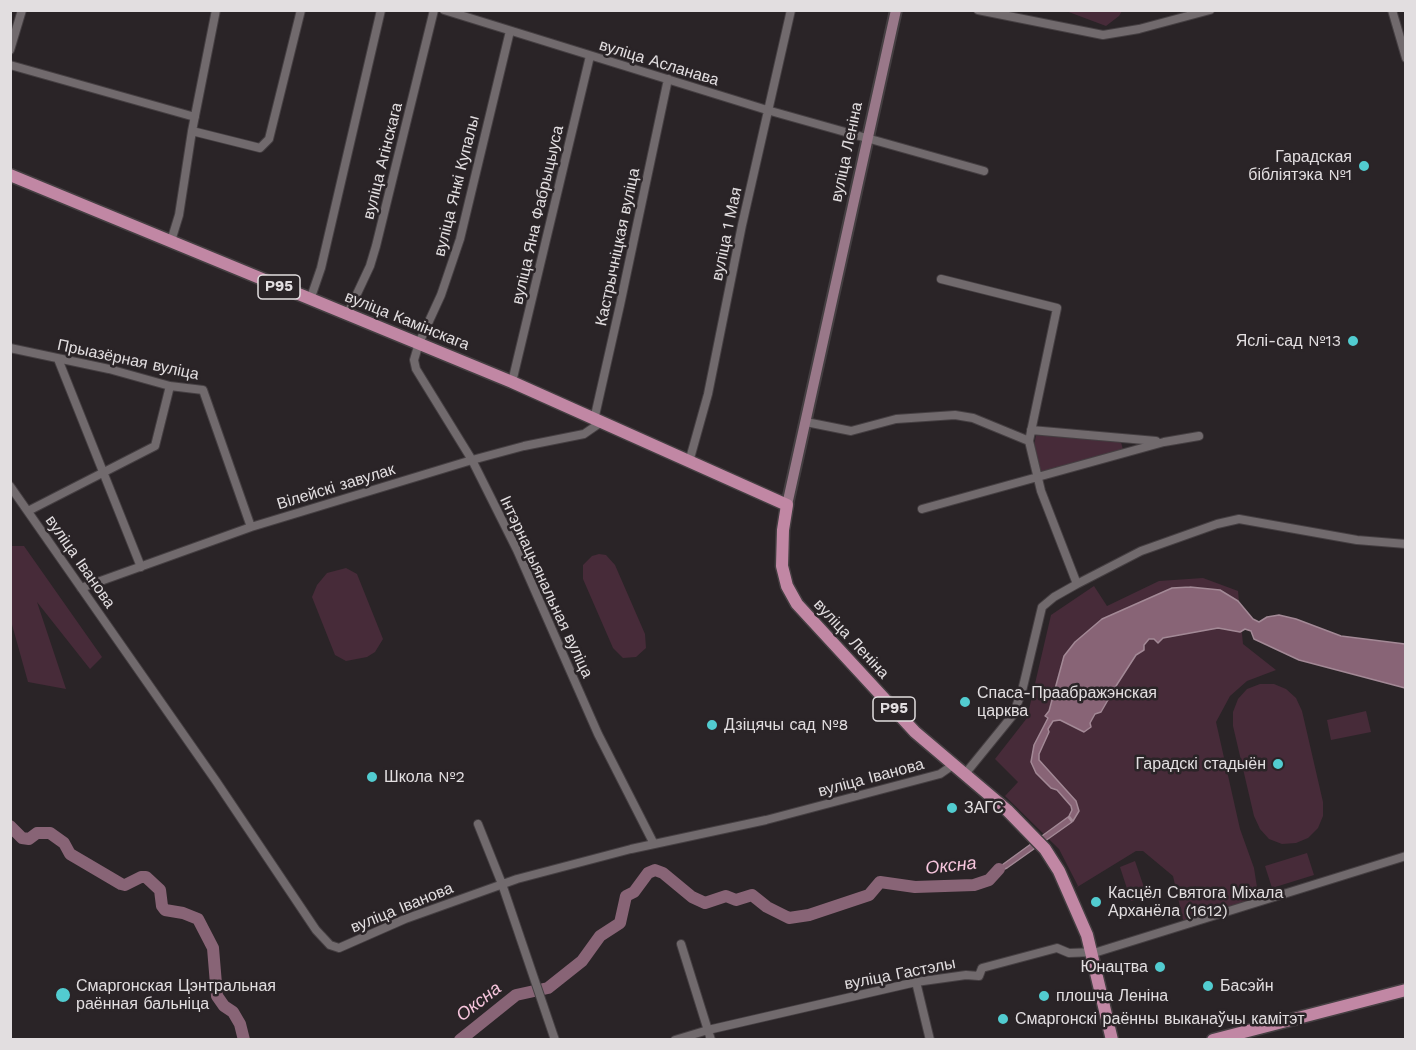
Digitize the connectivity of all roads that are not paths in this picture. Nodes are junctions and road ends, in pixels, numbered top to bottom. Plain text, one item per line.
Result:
1 (22, 10) edge
2 (216, 10) edge
3 (301, 10) edge
4 (381, 10) edge
5 (434, 10) edge
6 (444, 10) edge
7 (791, 10) edge
8 (896, 10) edge
9 (978, 10) edge
10 (1210, 10) edge
11 (1392, 10) edge
12 (510, 31) junction
13 (11, 50) edge
14 (590, 56) junction
15 (1406, 58) edge
16 (10, 65) edge
17 (668, 79) junction
18 (767, 110) junction
19 (195, 117) junction
20 (192, 130) junction
21 (867, 137) junction
22 (984, 171) dead end
23 (10, 176) edge
24 (171, 241) junction
25 (941, 279) dead end
26 (310, 300) junction
27 (348, 314) junction
28 (419, 344) junction
29 (10, 348) edge
30 (58, 359) junction
31 (512, 381) junction
32 (170, 386) junction
33 (597, 421) junction
34 (806, 422) junction
35 (1031, 430) junction
36 (1199, 436) dead end
37 (1029, 441) junction
38 (1164, 442) junction
39 (472, 460) junction
40 (689, 462) junction
41 (105, 471) junction
42 (1037, 476) junction
43 (10, 486) edge
44 (787, 505) junction
45 (922, 509) dead end
46 (28, 511) junction
47 (251, 527) junction
48 (1406, 544) edge
49 (141, 567) junction
50 (1077, 584) junction
51 (81, 588) junction
52 (953, 765) junction
53 (965, 774) junction
54 (478, 824) dead end
55 (654, 844) junction
56 (1406, 856) edge
57 (502, 884) junction
58 (681, 944) dead end
59 (1092, 953) junction
60 (916, 982) junction
61 (1406, 990) edge
62 (708, 1030) junction
63 (555, 1040) edge
64 (675, 1040) edge
65 (711, 1040) edge
66 (930, 1040) edge
67 (1113, 1040) edge
68 (1213, 1040) edge

1 - 13 street
2 - 19 street
3 - 20 street
4 - 26 street
5 - 27 street, вуліца Агінскага
6 - 12 street, вуліца Асланава
7 - 18 street, вуліца 1 Мая
8 - 21 main road, вуліца Леніна
9 - 10 street
11 - 15 street
12 - 14 street, вуліца Асланава
12 - 28 street, вуліца Янкі Купалы
14 - 17 street, вуліца Асланава
14 - 31 street, вуліца Яна Фабрыцыуса
16 - 19 street
17 - 18 street, вуліца Асланава
17 - 33 street, Кастрычніцкая вуліца
18 - 21 street, вуліца Асланава
18 - 40 street, вуліца 1 Мая
19 - 20 street
20 - 24 street
21 - 22 street, вуліца Асланава
21 - 34 main road, вуліца Леніна
23 - 24 main road, вуліца Камінскага / Р95
24 - 26 main road, вуліца Камінскага / Р95
25 - 35 street
26 - 27 main road, вуліца Камінскага / Р95
27 - 28 main road, вуліца Камінскага / Р95
28 - 31 main road, вуліца Камінскага / Р95
28 - 39 street, Інтэрнацыянальная вуліца
29 - 30 street, Прыазёрная вуліца
30 - 32 street, Прыазёрная вуліца
30 - 41 street
31 - 33 main road, вуліца Камінскага / Р95
32 - 41 street
32 - 47 street, Прыазёрная вуліца
33 - 39 street, Вілейскі завулак
33 - 40 main road, вуліца Камінскага / Р95
34 - 37 street
34 - 44 main road, вуліца Леніна
35 - 37 street
35 - 38 street
36 - 38 street
37 - 42 street
38 - 42 street
39 - 47 street, Вілейскі завулак
39 - 55 street, Інтэрнацыянальная вуліца
40 - 44 main road, вуліца Камінскага / Р95
41 - 46 street
41 - 49 street
42 - 45 street
42 - 50 street
43 - 46 street, вуліца Іванова
44 - 52 main road, вуліца Леніна / Р95
46 - 51 street, вуліца Іванова
47 - 49 street, Вілейскі завулак
48 - 50 street
49 - 51 street, Вілейскі завулак
50 - 53 street
51 - 57 street, вуліца Іванова
52 - 53 main road, вуліца Леніна / Р95
52 - 55 street, вуліца Іванова
53 - 59 main road, вуліца Леніна / Р95
54 - 57 street
55 - 57 street, вуліца Іванова
56 - 59 street
57 - 63 street
58 - 62 street
59 - 60 street, вуліца Гастэлы
59 - 67 main road, вуліца Леніна / Р95
60 - 62 street, вуліца Гастэлы
60 - 66 street
61 - 68 main road
62 - 64 street, вуліца Гастэлы
62 - 65 street

